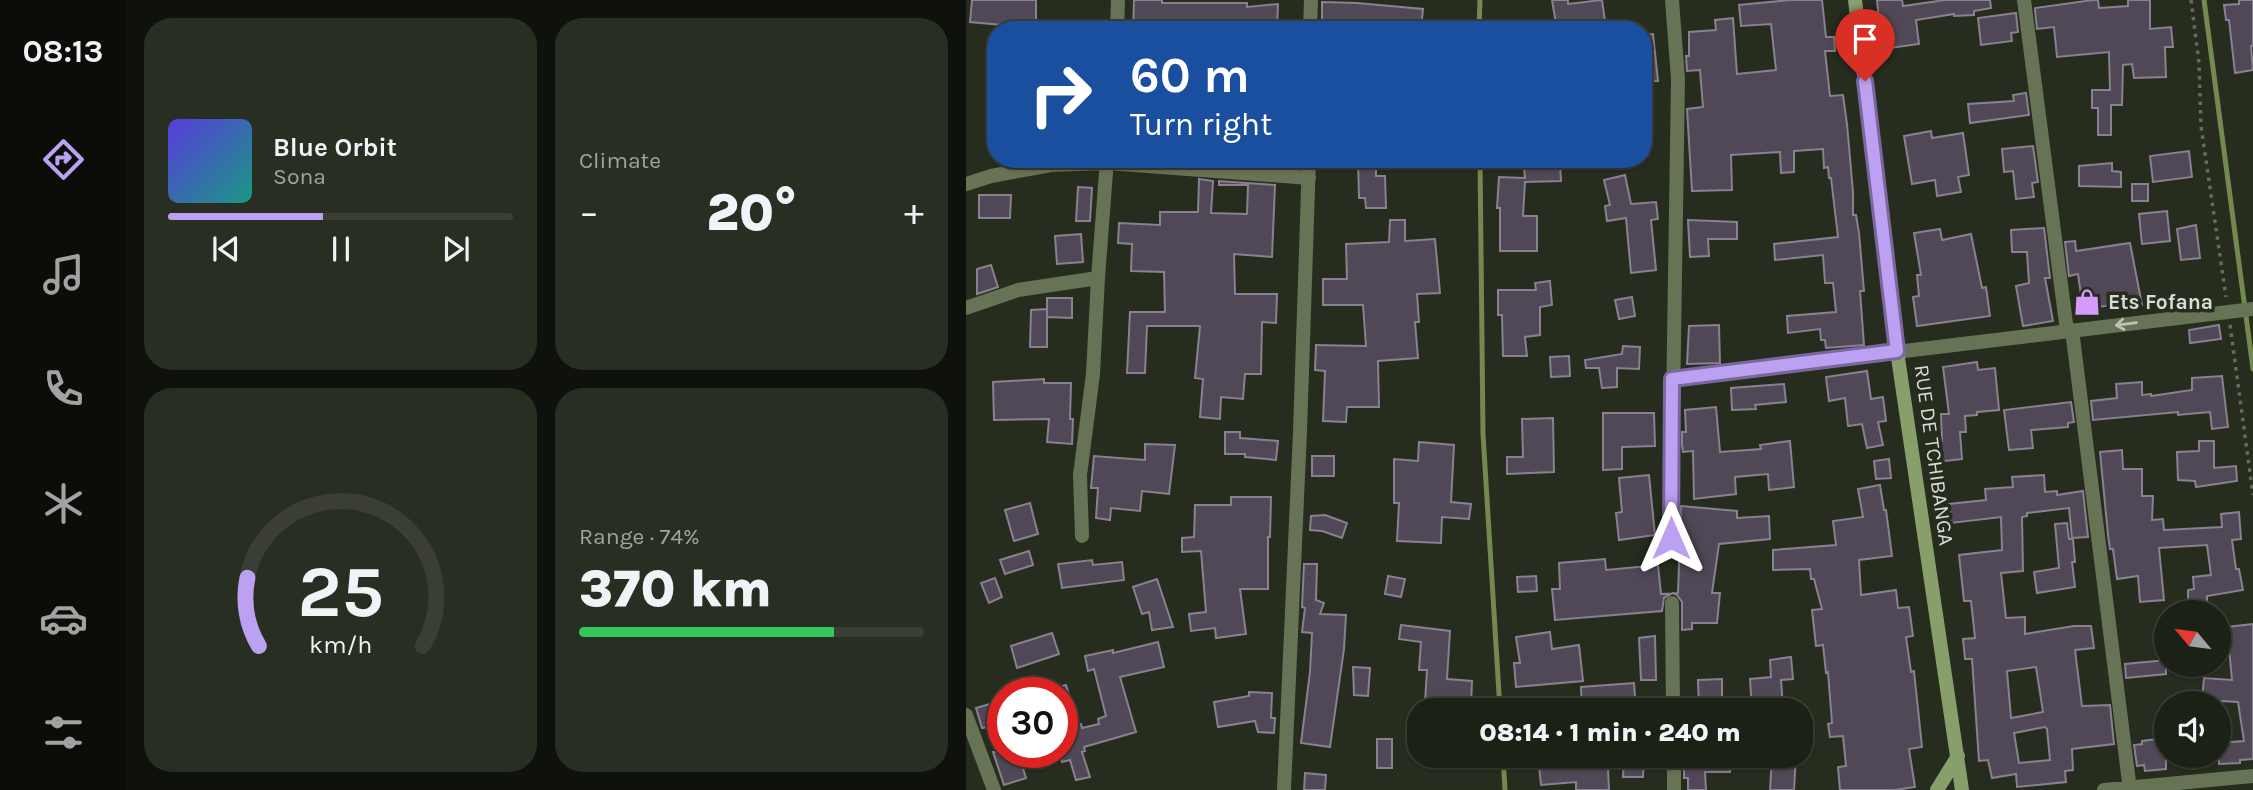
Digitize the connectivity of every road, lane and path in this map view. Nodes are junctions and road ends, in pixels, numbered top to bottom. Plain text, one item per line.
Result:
1 (1118, 0) edge
2 (1311, 0) edge
3 (1672, 0) edge
4 (1855, 0) edge
5 (2024, 0) edge
6 (2191, 0) edge
7 (1117, 21) edge
8 (1310, 21) edge
9 (1035, 168) edge
10 (1106, 168) edge
11 (1190, 168) edge
12 (1309, 168) edge
13 (1309, 178) junction
14 (966, 184) edge
15 (1098, 278) junction
16 (966, 308) edge
17 (2241, 310) edge
18 (2070, 331) junction
19 (1897, 351) junction
20 (1672, 379) junction
21 (2253, 495) edge
22 (1082, 536) dead end
23 (1671, 538) dead end
24 (1672, 603) dead end
25 (1673, 698) edge
26 (966, 715) edge
27 (1958, 756) junction
28 (1674, 768) edge
29 (2253, 776) edge
30 (2130, 789) edge
31 (994, 790) edge
32 (1284, 790) edge
33 (1674, 790) edge
34 (1937, 790) edge
35 (1962, 790) edge
36 (2104, 790) edge

1 - 7 street
2 - 8 street
3 - 20 street
4 - 19 street, RUE DE TCHIBANGA
5 - 18 street
6 - 17 path
9 - 14 street
10 - 15 street
11 - 13 street
12 - 13 street
13 - 32 street
15 - 16 street
15 - 22 street
17 -> 18 street
17 - 21 path
18 - 19 street
18 - 30 street
19 - 20 street
19 - 27 street, RUE DE TCHIBANGA
20 - 23 street
24 - 25 street
26 - 31 street
27 - 34 street
27 - 35 street, RUE DE TCHIBANGA
28 - 33 street
29 - 30 street
30 - 36 street

